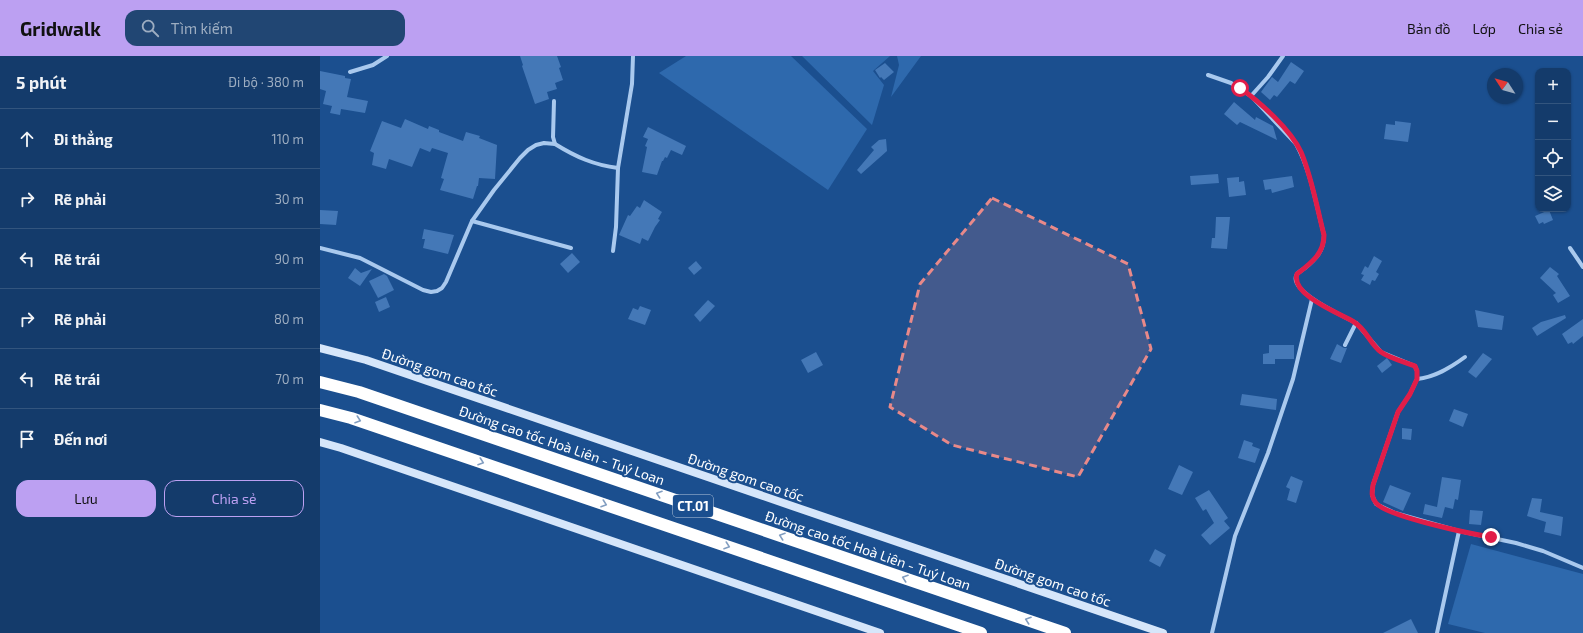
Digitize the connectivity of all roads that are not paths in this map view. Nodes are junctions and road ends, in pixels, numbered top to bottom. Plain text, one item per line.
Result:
1 (386, 56) edge
2 (633, 56) edge
3 (1283, 56) edge
4 (350, 72) dead end
5 (1208, 75) dead end
6 (1251, 96) junction
7 (554, 101) dead end
8 (555, 144) junction
9 (618, 168) junction
10 (472, 220) junction
11 (320, 248) edge
12 (571, 248) dead end
13 (1570, 248) dead end
14 (613, 251) dead end
15 (1583, 267) edge
16 (1312, 299) junction
17 (1356, 323) junction
18 (1345, 345) dead end
19 (320, 348) edge
20 (1465, 357) dead end
21 (1417, 379) junction
22 (320, 382) edge
23 (320, 410) edge
24 (320, 442) edge
25 (1459, 531) junction
26 (1583, 568) edge
27 (880, 633) edge
28 (981, 633) edge
29 (1065, 633) edge
30 (1163, 633) edge
31 (1212, 633) edge
32 (1437, 633) edge

1 - 4 street
2 - 9 street
3 - 6 street
5 - 6 street
6 - 16 street
7 - 8 street
8 - 9 street
8 - 10 street
9 - 14 street
10 - 11 street
10 - 12 street
13 - 15 street
16 - 17 street
16 - 31 street
17 - 18 street
17 - 21 street
19 - 30 main road, Đường gom cao tốc
20 - 21 street
21 - 25 street
29 -> 22 highway, Đường cao tốc Hoà Liên - Tuý Loan / CT.01
23 -> 28 highway, CT.01
24 - 27 main road
25 - 26 street
25 - 32 street

